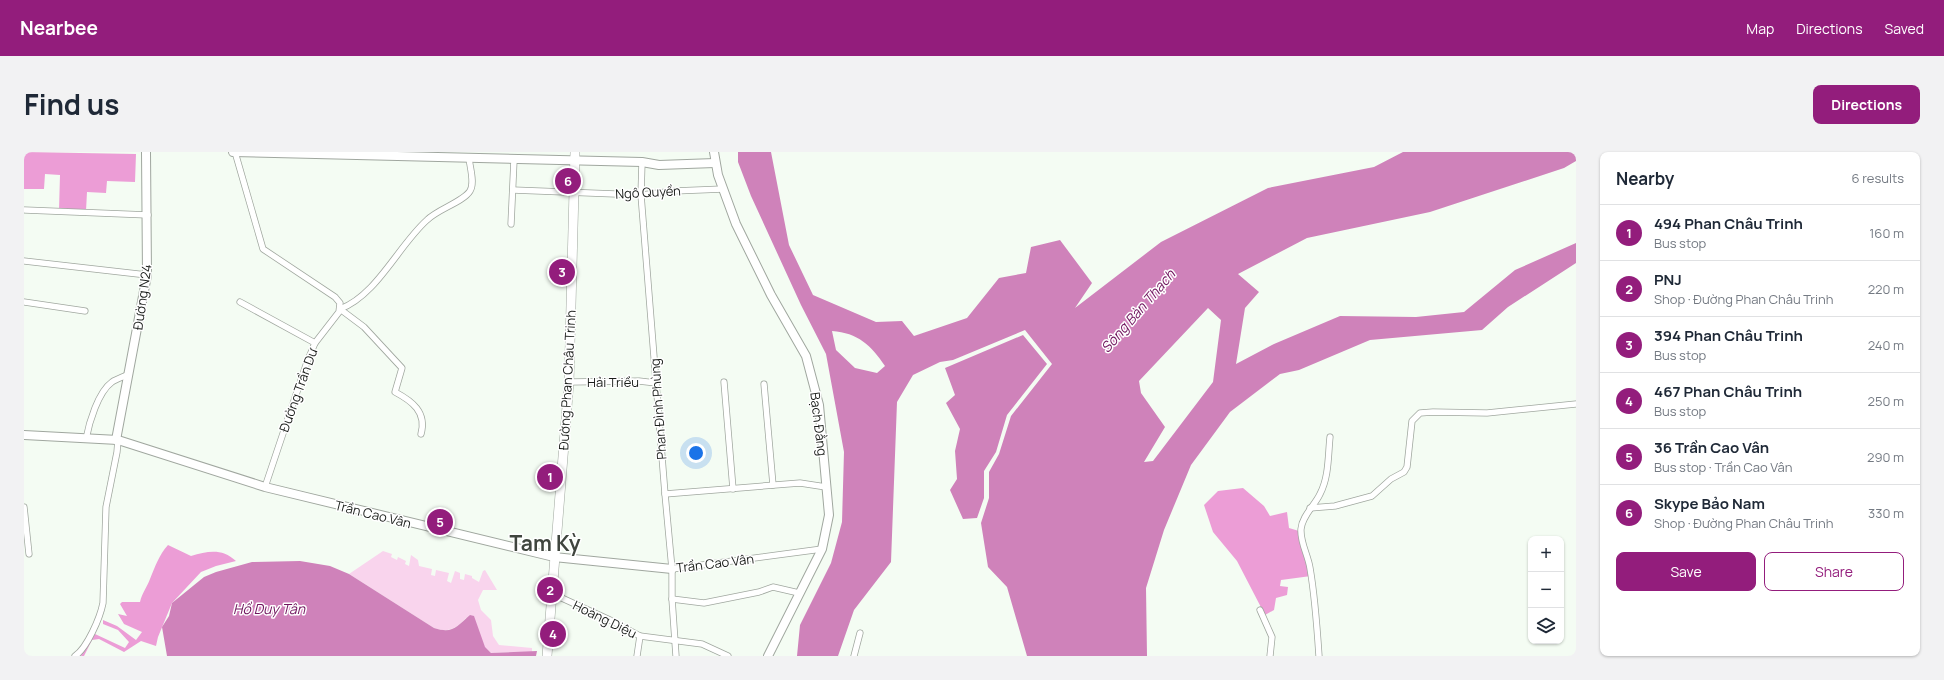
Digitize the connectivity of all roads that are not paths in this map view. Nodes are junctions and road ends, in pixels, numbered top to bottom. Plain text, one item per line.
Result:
1 (146, 152) edge
2 (235, 152) edge
3 (714, 152) edge
4 (574, 157) edge
5 (469, 158) junction
6 (514, 160) junction
7 (642, 162) junction
8 (715, 163) junction
9 (723, 189) junction
10 (513, 190) junction
11 (573, 193) junction
12 (642, 195) junction
13 (25, 210) edge
14 (148, 214) junction
15 (511, 224) dead end
16 (24, 261) edge
17 (147, 275) junction
18 (24, 302) edge
19 (240, 302) dead end
20 (340, 309) junction
21 (85, 311) dead end
22 (315, 343) junction
23 (129, 374) junction
24 (569, 382) junction
25 (724, 382) dead end
26 (656, 383) junction
27 (764, 384) dead end
28 (1576, 404) edge
29 (421, 434) dead end
30 (24, 435) edge
31 (1330, 437) dead end
32 (86, 439) junction
33 (117, 440) junction
34 (773, 486) junction
35 (265, 487) junction
36 (826, 488) junction
37 (733, 489) junction
38 (665, 494) junction
39 (24, 507) edge
40 (1310, 508) junction
41 (822, 549) junction
42 (29, 554) dead end
43 (554, 557) junction
44 (672, 570) junction
45 (799, 593) junction
46 (553, 594) junction
47 (672, 599) junction
48 (1260, 610) dead end
49 (860, 633) dead end
50 (640, 636) junction
51 (675, 642) junction
52 (78, 655) edge
53 (547, 656) edge
54 (637, 656) edge
55 (676, 656) edge
56 (728, 656) edge
57 (768, 656) edge
58 (854, 656) edge
59 (1270, 656) edge
60 (1319, 656) edge

1 - 14 street, Đường N24
2 - 5 street
2 - 20 street
3 - 8 street, Bạch Đằng
4 - 6 street
4 - 7 street
4 - 11 main road, Đường Phan Châu Trinh
5 - 6 street
5 - 20 street
6 - 10 street
7 - 8 street
7 - 12 street, Phan Đình Phùng
8 - 9 street, Bạch Đằng
9 - 12 street, Ngô Quyền
9 - 36 street, Bạch Đằng
10 - 11 street, Ngô Quyền
10 - 15 street
11 - 12 street, Ngô Quyền
11 - 24 main road, Đường Phan Châu Trinh
12 - 26 street, Phan Đình Phùng
13 - 14 street
14 - 17 street, Đường N24
16 - 17 street
17 - 23 street, Đường N24
18 - 21 street
19 - 22 street
20 - 22 street, Đường Trần Dư
20 - 29 street
22 - 35 street, Đường Trần Dư
23 - 32 street
23 - 33 street, Đường N24
24 - 26 street, Hải Triều
24 - 43 main road, Đường Phan Châu Trinh
25 - 37 street
26 - 38 street, Phan Đình Phùng
27 - 34 street
28 - 40 street
30 - 32 street, Trần Cao Vân
31 - 40 street
32 - 33 street, Trần Cao Vân
33 - 35 street, Trần Cao Vân
33 - 52 street
34 - 36 street
34 - 37 street
35 - 43 street, Trần Cao Vân
36 - 41 street, Bạch Đằng
37 - 38 street
38 - 44 street, Phan Đình Phùng
39 - 42 street
40 - 60 street
41 - 44 street, Trần Cao Vân
41 - 45 street, Bạch Đằng
43 - 44 street, Trần Cao Vân
43 - 46 main road, Đường Phan Châu Trinh
44 - 47 street, Phan Đình Phùng
45 - 47 street
45 - 57 street, Bạch Đằng
46 - 50 street, Hoàng Diệu
46 - 53 main road, Đường Phan Châu Trinh
47 - 51 street, Phan Đình Phùng
48 - 59 street
49 - 58 street
50 - 51 street, Hoàng Diệu
50 - 54 street
51 - 55 street, Phan Đình Phùng
51 - 56 street, Hoàng Diệu

